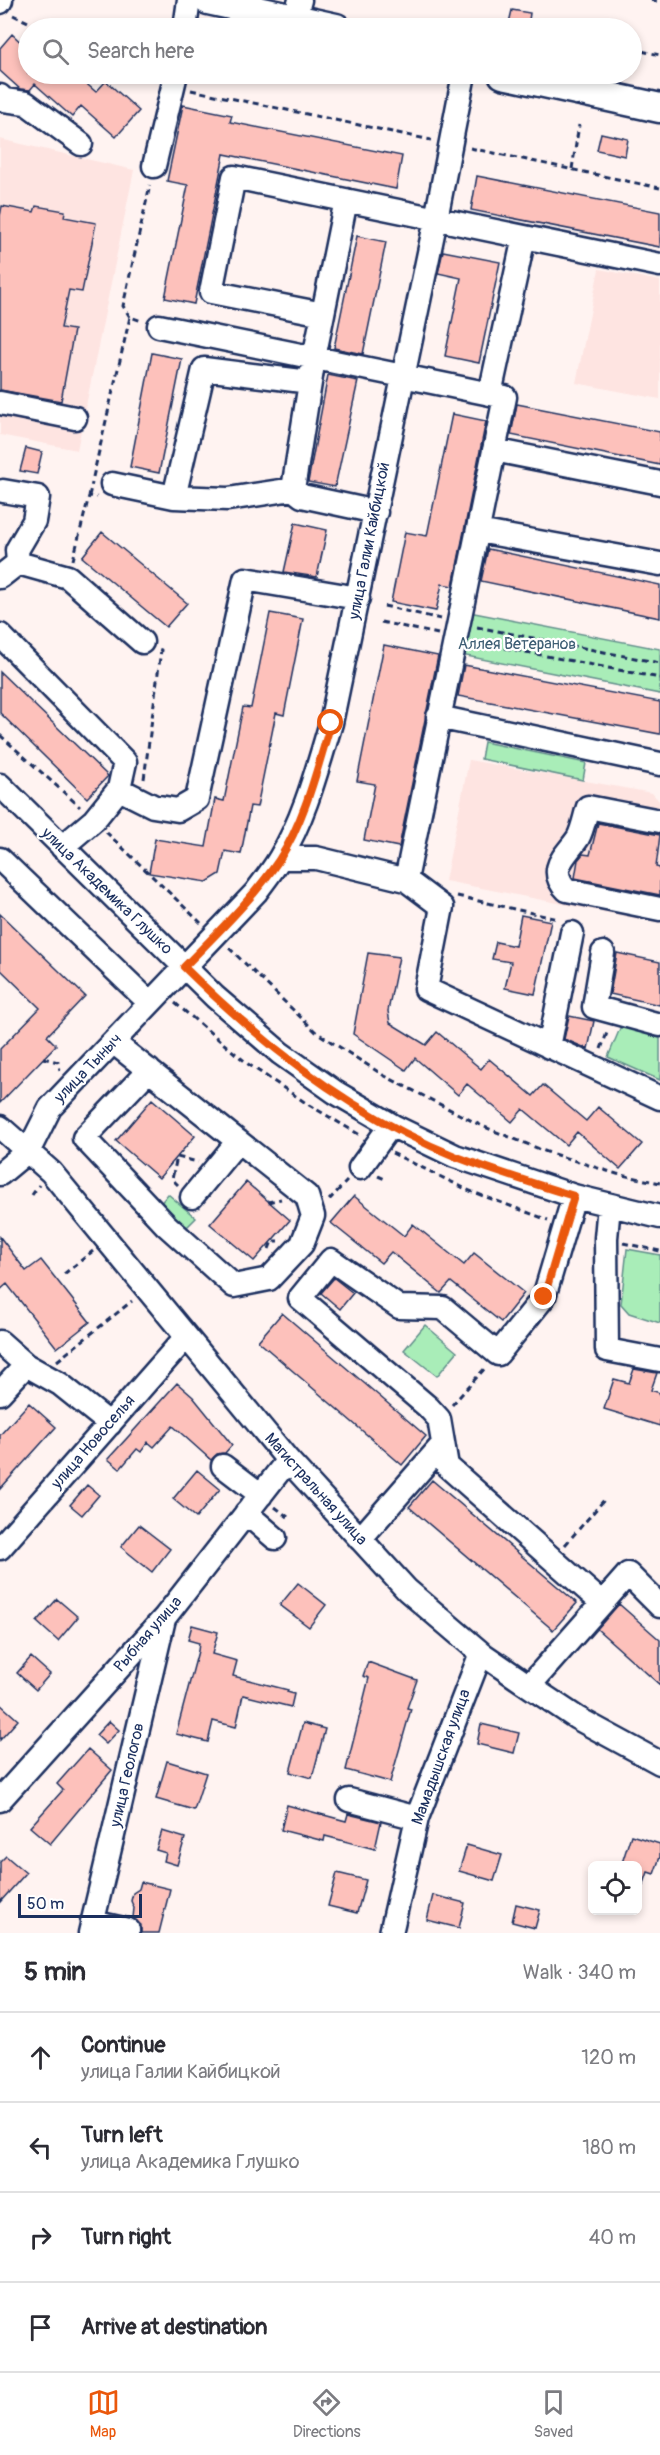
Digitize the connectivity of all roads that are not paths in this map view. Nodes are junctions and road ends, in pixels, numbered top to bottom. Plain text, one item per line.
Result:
1 (189, 0) edge
2 (208, 0) edge
3 (297, 9) edge
4 (186, 18) edge
5 (315, 18) edge
6 (173, 84) edge
7 (462, 84) edge
8 (548, 84) edge
9 (639, 84) edge
10 (660, 88) edge
11 (0, 96) edge
12 (660, 108) edge
13 (81, 144) dead end
14 (154, 166) road end
15 (346, 200) junction
16 (436, 219) junction
17 (525, 237) junction
18 (660, 265) edge
19 (323, 314) junction
20 (159, 326) road end
21 (314, 358) junction
22 (403, 376) junction
23 (310, 382) junction
24 (490, 394) junction
25 (0, 403) edge
26 (75, 418) dead end
27 (494, 450) junction
28 (660, 483) edge
29 (112, 484) road end
30 (293, 489) junction
31 (3, 491) dead end
32 (174, 497) junction
33 (376, 512) junction
34 (478, 531) junction
35 (660, 564) edge
36 (9, 570) edge
37 (358, 598) junction
38 (0, 635) edge
39 (142, 642) road end
40 (438, 717) junction
41 (660, 764) edge
42 (0, 785) edge
43 (119, 789) junction
44 (660, 821) edge
45 (62, 847) junction
46 (280, 858) junction
47 (0, 859) edge
48 (406, 880) junction
49 (660, 909) edge
50 (572, 933) road end
51 (603, 953) dead end
52 (184, 967) junction
53 (150, 1003) junction
54 (660, 1025) edge
55 (113, 1042) junction
56 (549, 1047) junction
57 (149, 1070) junction
58 (660, 1098) edge
59 (391, 1125) junction
60 (0, 1127) edge
61 (238, 1142) junction
62 (29, 1150) junction
63 (360, 1168) road end
64 (0, 1174) edge
65 (574, 1196) junction
66 (192, 1197) road end
67 (609, 1205) junction
68 (660, 1216) edge
69 (310, 1225) junction
70 (331, 1260) junction
71 (186, 1337) junction
72 (0, 1342) edge
73 (660, 1360) edge
74 (34, 1369) junction
75 (0, 1393) edge
76 (110, 1424) junction
77 (443, 1444) junction
78 (288, 1460) junction
79 (223, 1466) dead end
80 (261, 1495) junction
81 (246, 1513) junction
82 (275, 1538) dead end
83 (360, 1539) junction
84 (0, 1548) edge
85 (602, 1603) junction
86 (660, 1606) edge
87 (165, 1617) junction
88 (481, 1653) junction
89 (529, 1686) junction
90 (660, 1763) edge
91 (0, 1800) edge
92 (349, 1800) dead end
93 (417, 1818) junction
94 (91, 1928) edge
95 (128, 1930) dead end
96 (391, 1933) edge

1 - 4 street
2 - 3 main road
3 - 5 main road
6 - 14 street
7 - 16 street, улица Галии Кайбицкой
8 - 12 main road
9 - 10 main road
11 - 13 street
15 - 16 street
15 - 19 street
15 - 19 street
16 - 17 street
16 - 22 street, улица Галии Кайбицкой
17 - 18 street
17 - 24 street
19 - 21 street
20 - 21 street
21 - 22 street
21 - 23 street
22 - 24 street
22 - 33 street, улица Галии Кайбицкой
23 - 30 street
23 - 32 street
24 - 27 street
25 - 26 street
27 - 28 street
27 - 34 street
29 - 32 street
30 - 32 street
30 - 33 street
31 - 36 street
33 - 37 street, улица Галии Кайбицкой
34 - 35 street
34 - 40 street
36 - 39 street
37 - 43 street
37 - 46 street, улица Галии Кайбицкой
38 - 43 street
40 - 41 street
40 - 48 street
42 - 45 street, улица Академика Глушко
43 - 45 street
44 - 49 street
45 - 52 street, улица Академика Глушко
46 - 48 street
46 - 52 street, улица Галии Кайбицкой
47 - 53 street
48 - 56 street
50 - 56 street
51 - 54 street
52 - 53 street, улица Тыныч
52 - 59 street, улица Академика Глушко
53 - 55 street, улица Тыныч
55 - 57 street
55 - 62 street, улица Тыныч
56 - 58 street
57 - 61 street
57 - 69 street
59 - 63 street
59 - 65 street, улица Академика Глушко
60 - 62 street, Магистральная улица
61 - 66 street
61 - 69 street
62 - 64 street, улица Тыныч
62 - 71 street, Магистральная улица
65 - 67 street, улица Академика Глушко
65 - 70 street
67 - 68 street, улица Академика Глушко
67 - 73 street
69 - 70 street
70 - 77 street
71 - 76 street, улица Новоселья
71 - 78 street, Магистральная улица
72 - 74 street
74 - 75 street
74 - 76 street
76 - 84 street, улица Новоселья
77 - 83 street
77 - 85 street
78 - 80 street, Рыбная улица
78 - 83 street, Магистральная улица
79 - 80 street
80 - 81 street, Рыбная улица
81 - 82 street
81 - 87 street, Рыбная улица
83 - 88 street, Магистральная улица
85 - 86 street
85 - 89 street
87 - 91 street, Рыбная улица
87 - 94 street, улица Геологов
88 - 89 street, Магистральная улица
88 - 93 street, Мамадышская улица
89 - 90 street, Магистральная улица
92 - 93 street
93 - 96 street, Мамадышская улица
94 - 95 street

